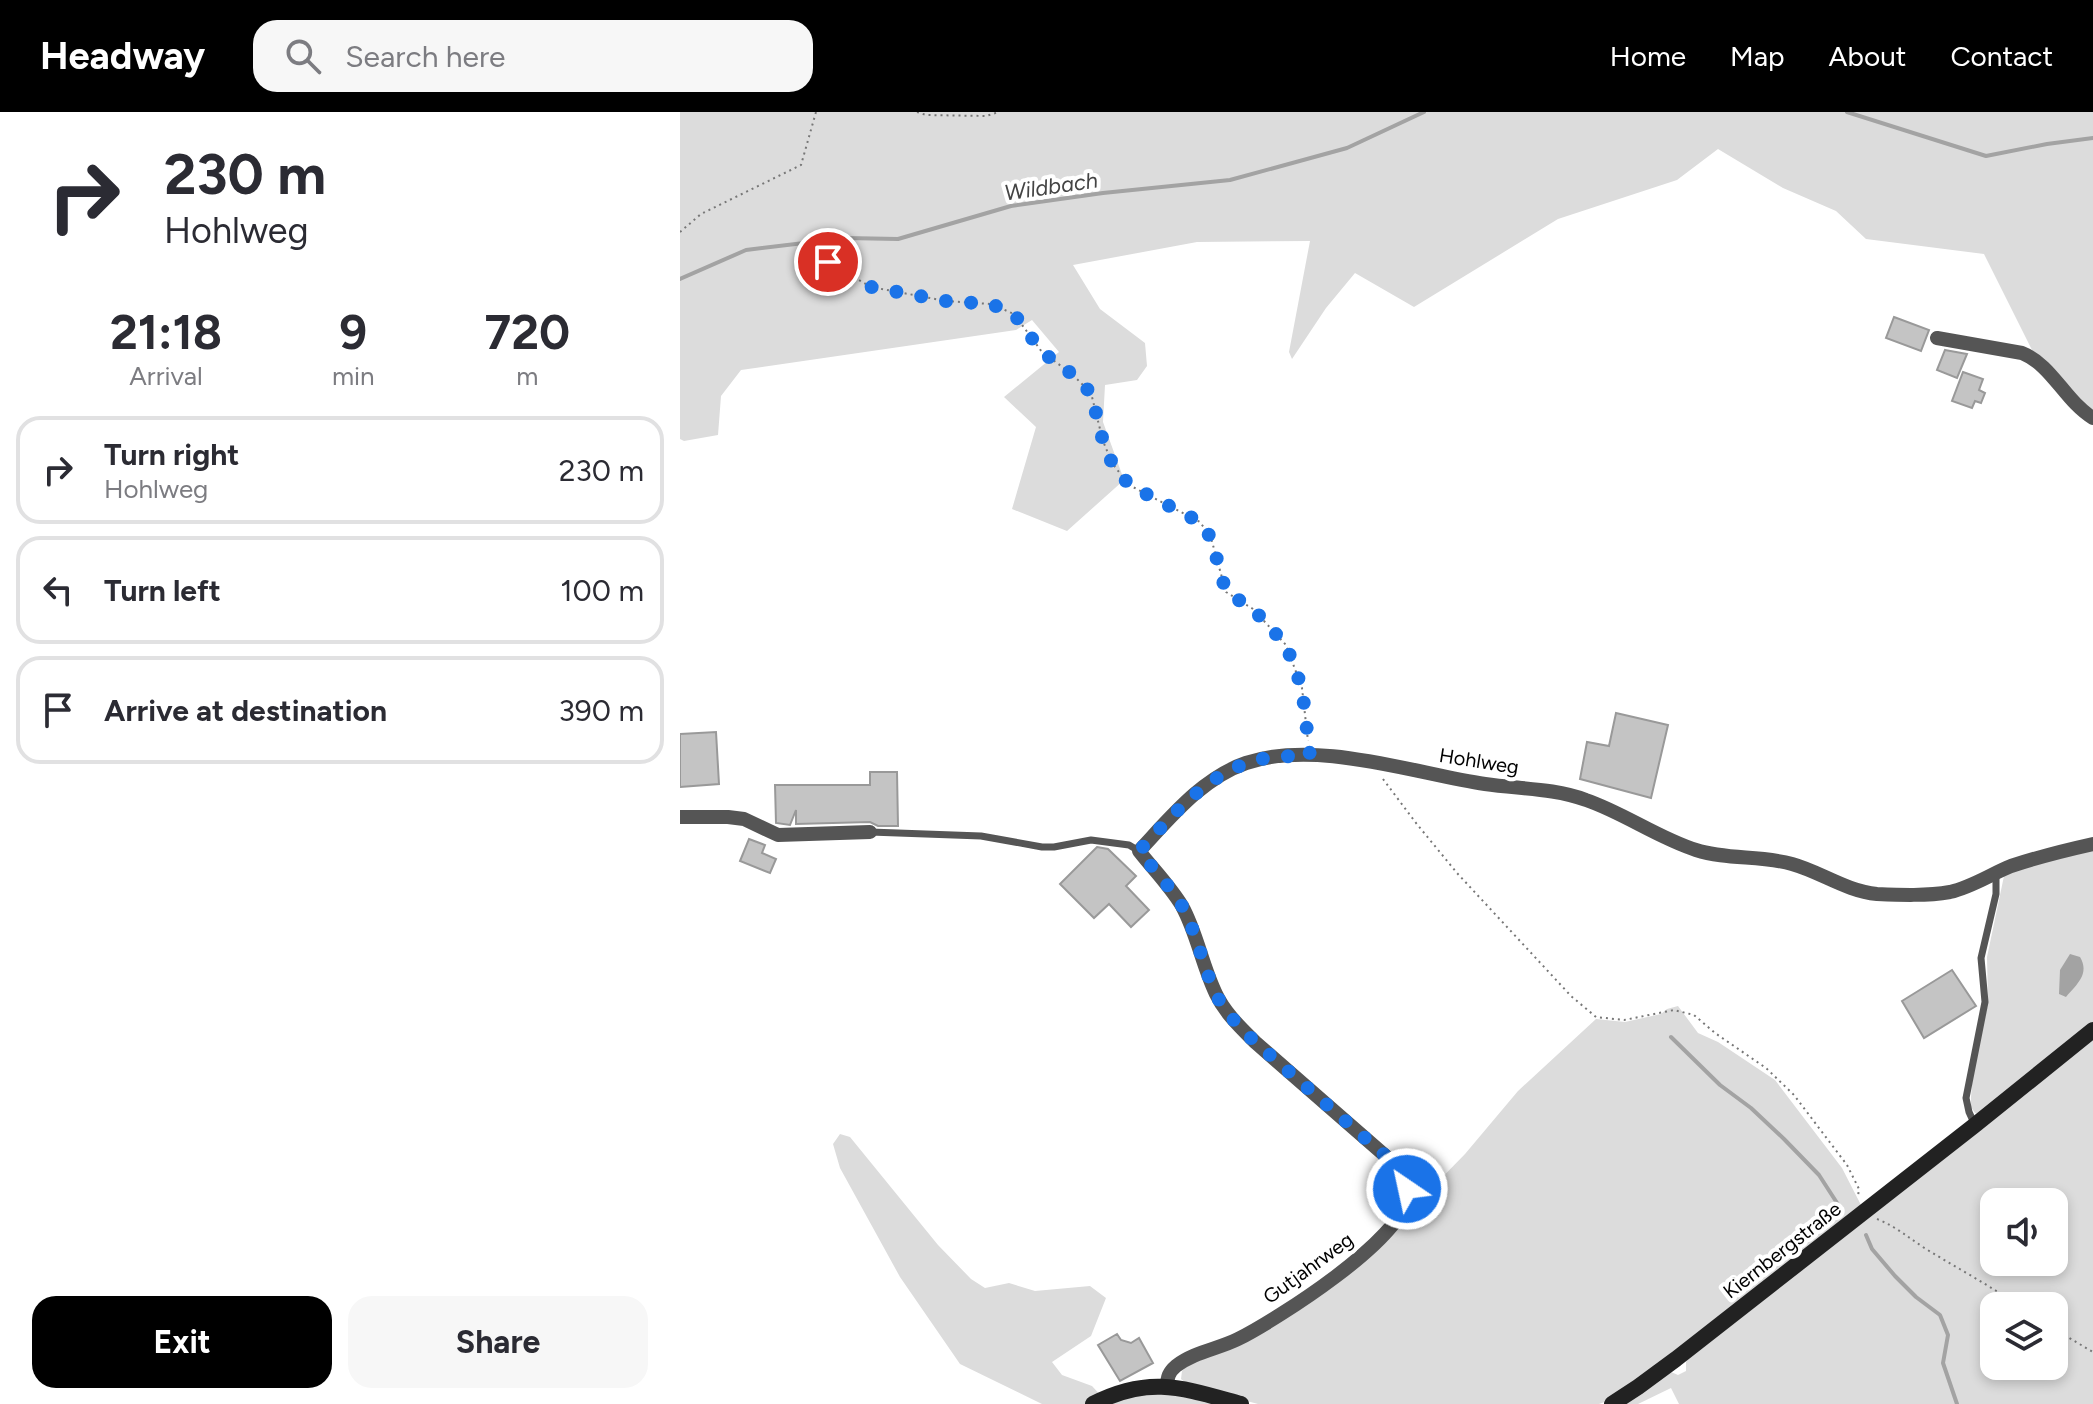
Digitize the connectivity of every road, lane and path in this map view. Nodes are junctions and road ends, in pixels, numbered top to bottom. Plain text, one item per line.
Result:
1 (816, 112) edge
2 (917, 112) edge
3 (999, 112) edge
4 (680, 232) edge
5 (810, 263) dead end
6 (1937, 338) dead end
7 (2093, 418) edge
8 (1310, 756) junction
9 (1384, 780) dead end
10 (680, 817) edge
11 (870, 832) joint
12 (2093, 844) edge
13 (1139, 851) junction
14 (1996, 873) junction
15 (2093, 1030) edge
16 (1975, 1125) junction
17 (1863, 1212) junction
18 (1998, 1292) edge
19 (2068, 1337) edge
20 (2093, 1352) edge
21 (1167, 1387) junction
22 (1093, 1404) edge
23 (1241, 1404) edge
24 (1612, 1404) edge

1 - 4 path
2 - 3 path
5 - 8 path
6 - 7 street
8 - 13 street, Hohlweg
8 - 14 street, Hohlweg
9 - 17 path
10 - 11 street
11 - 13 lane
12 - 14 street, Hohlweg
13 - 21 street, Gutjahrweg
14 - 16 lane
15 - 16 street, Kiernbergstraße
16 - 17 street, Kiernbergstraße
17 - 18 path
17 - 24 street, Kiernbergstraße
19 - 20 path
21 - 22 street
21 - 23 street

